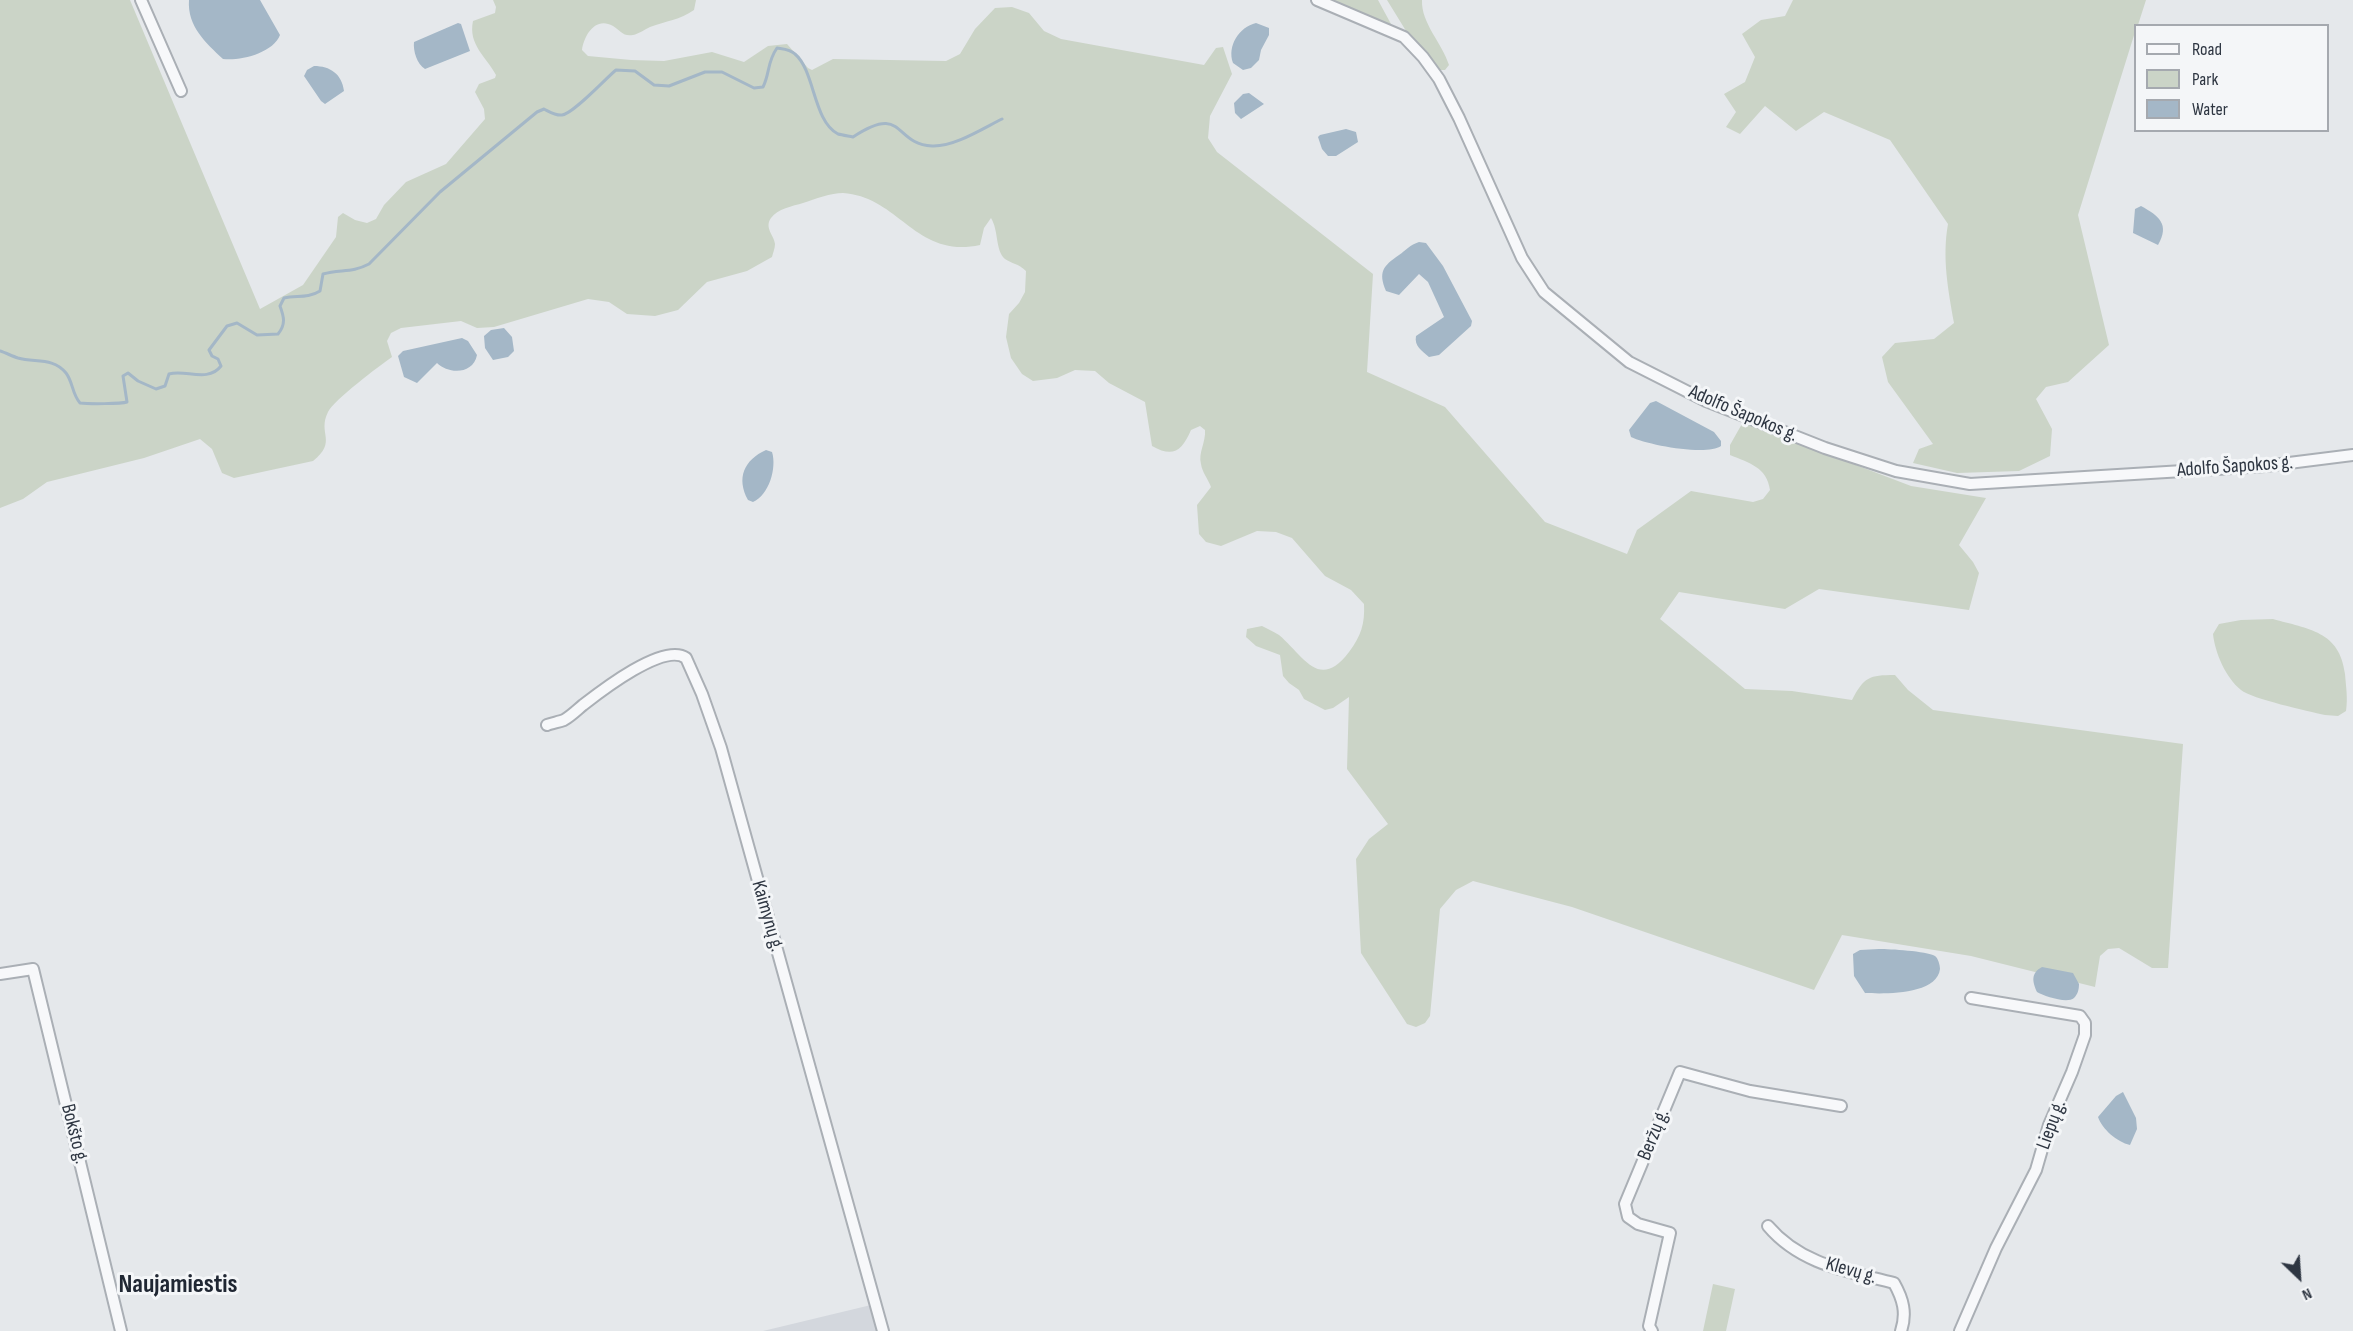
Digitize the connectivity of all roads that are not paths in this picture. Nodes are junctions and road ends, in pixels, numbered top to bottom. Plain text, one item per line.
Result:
1 (141, 0) edge
2 (1317, 0) edge
3 (181, 92) dead end
4 (2353, 455) edge
5 (547, 725) dead end
6 (0, 974) edge
7 (1971, 998) dead end
8 (1841, 1106) dead end
9 (1768, 1226) dead end
10 (121, 1331) edge
11 (883, 1331) edge
12 (1652, 1331) edge
13 (1901, 1331) edge
14 (1959, 1331) edge

1 - 3 street
2 - 4 street, Adolfo Šapokos g.
5 - 11 street, Kaimynų g.
6 - 10 street, Bokšto g.
7 - 14 street, Liepų g.
8 - 12 street, Beržų g.
9 - 13 street, Klevų g.

